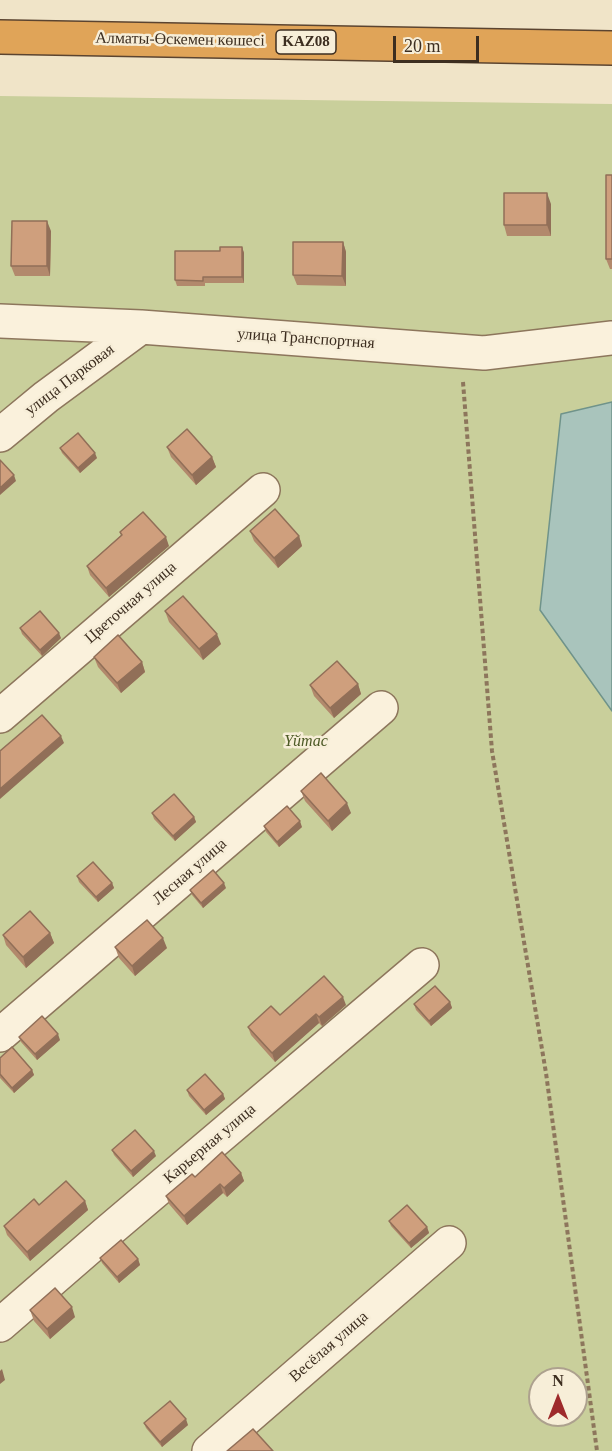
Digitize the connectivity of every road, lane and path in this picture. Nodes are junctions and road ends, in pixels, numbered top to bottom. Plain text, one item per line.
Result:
1 (0, 37) edge
2 (612, 48) edge
3 (0, 321) edge
4 (141, 327) junction
5 (612, 338) edge
6 (460, 351) junction
7 (0, 435) edge
8 (263, 490) dead end
9 (381, 708) dead end
10 (0, 716) edge
11 (422, 965) dead end
12 (0, 1035) edge
13 (449, 1244) dead end
14 (0, 1326) edge
15 (209, 1451) edge
16 (597, 1451) edge

1 - 2 highway, Алматы-Өскемен көшесі / KAZ08
3 - 4 street, улица Транспортная
4 - 6 street, улица Транспортная
4 - 7 street, улица Парковая
5 - 6 street, улица Транспортная
6 - 16 path
8 - 10 street, Цветочная улица
9 - 12 street, Лесная улица
11 - 14 street, Карьерная улица
13 - 15 street, Весёлая улица

